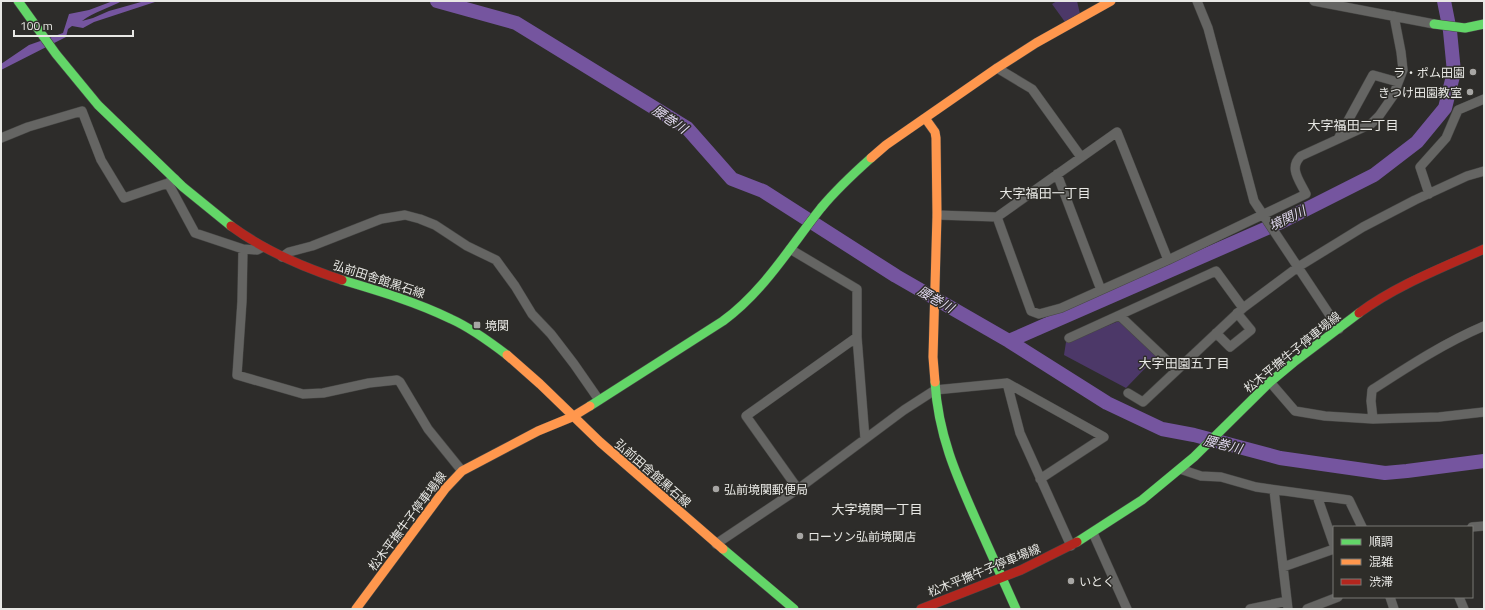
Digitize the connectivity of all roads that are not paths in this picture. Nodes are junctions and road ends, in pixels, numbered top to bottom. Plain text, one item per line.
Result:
1 (18, 1) edge
2 (1111, 1) edge
3 (1197, 1) edge
4 (1314, 1) edge
5 (1394, 16) junction
6 (1434, 24) joint
7 (1484, 24) edge
8 (997, 68) junction
9 (1398, 82) junction
10 (1484, 100) edge
11 (926, 118) junction
12 (1, 138) edge
13 (1338, 139) junction
14 (1081, 157) junction
15 (1484, 171) edge
16 (1057, 174) junction
17 (172, 181) junction
18 (1429, 194) junction
19 (936, 215) junction
20 (1263, 216) junction
21 (997, 217) junction
22 (264, 247) junction
23 (790, 248) junction
24 (1484, 249) edge
25 (243, 250) junction
26 (282, 257) junction
27 (1168, 260) junction
28 (1298, 267) junction
29 (1101, 290) junction
30 (1240, 311) junction
31 (1120, 316) junction
32 (1484, 326) edge
33 (1339, 329) junction
34 (1216, 333) junction
35 (857, 337) junction
36 (1069, 338) dead end
37 (1176, 370) junction
38 (1270, 382) junction
39 (1007, 383) junction
40 (935, 390) junction
41 (1128, 393) dead end
42 (599, 400) junction
43 (1484, 412) edge
44 (572, 417) junction
45 (1373, 419) junction
46 (864, 439) junction
47 (1180, 469) junction
48 (462, 471) junction
49 (1040, 479) junction
50 (798, 489) junction
51 (1274, 490) junction
52 (1317, 496) junction
53 (1362, 526) edge
54 (1484, 526) edge
55 (1473, 527) edge
56 (1093, 534) junction
57 (1333, 542) edge
58 (716, 544) junction
59 (1071, 546) junction
60 (1333, 549) edge
61 (1283, 567) junction
62 (1002, 578) junction
63 (1335, 598) edge
64 (1390, 598) edge
65 (1459, 598) edge
66 (1287, 605) edge
67 (356, 609) edge
68 (794, 609) edge
69 (921, 609) edge
70 (1016, 609) edge
71 (1126, 609) edge
72 (1250, 609) edge
73 (1307, 609) edge
74 (1394, 609) edge
75 (1464, 609) edge

1 - 17 main road, 弘前田舎館黒石線
2 - 8 main road, 松木平撫牛子停車場線
3 - 20 street
4 - 5 street
5 - 6 street
5 - 9 street
6 - 7 main road
8 - 11 main road, 松木平撫牛子停車場線
8 - 14 street
9 - 13 street
9 - 13 street
10 - 18 street
11 - 19 main road
11 - 23 main road, 松木平撫牛子停車場線
12 - 17 street
13 - 20 street
14 - 16 street
14 - 27 street
15 - 18 street
16 - 21 street
16 - 29 street
17 - 22 main road, 弘前田舎館黒石線
17 - 25 street
18 - 28 street
19 - 21 street
19 - 40 main road
20 - 27 street
20 - 28 street
21 - 29 street
22 - 25 street
22 - 26 main road, 弘前田舎館黒石線
23 - 35 street
23 - 42 main road, 松木平撫牛子停車場線
24 - 33 main road, 松木平撫牛子停車場線
25 - 48 street
26 - 42 street
26 - 44 main road, 弘前田舎館黒石線
27 - 29 street
28 - 30 street
28 - 33 street
30 - 31 street
30 - 34 street
30 - 34 street
31 - 36 street
31 - 37 street
32 - 45 street
33 - 38 main road, 松木平撫牛子停車場線
34 - 37 street
35 - 46 street
35 - 50 street
37 - 41 street
38 - 45 street
38 - 47 main road, 松木平撫牛子停車場線
39 - 40 street
39 - 49 street
39 - 49 street
40 - 46 street
40 - 62 main road
42 - 44 main road, 松木平撫牛子停車場線
43 - 45 street
44 - 48 main road, 松木平撫牛子停車場線
44 - 58 main road, 弘前田舎館黒石線
46 - 50 street
47 - 51 street
47 - 56 main road, 松木平撫牛子停車場線
48 - 67 main road, 松木平撫牛子停車場線
49 - 59 street
50 - 58 street
51 - 52 street
51 - 61 street
52 - 53 street
52 - 57 street
54 - 55 street
56 - 59 main road, 松木平撫牛子停車場線
56 - 71 street
58 - 68 main road, 弘前田舎館黒石線
59 - 62 main road, 松木平撫牛子停車場線
60 - 61 street
61 - 66 street
62 - 69 main road, 松木平撫牛子停車場線
62 - 70 main road
63 - 73 street
64 - 74 street
65 - 75 street
66 - 72 street

